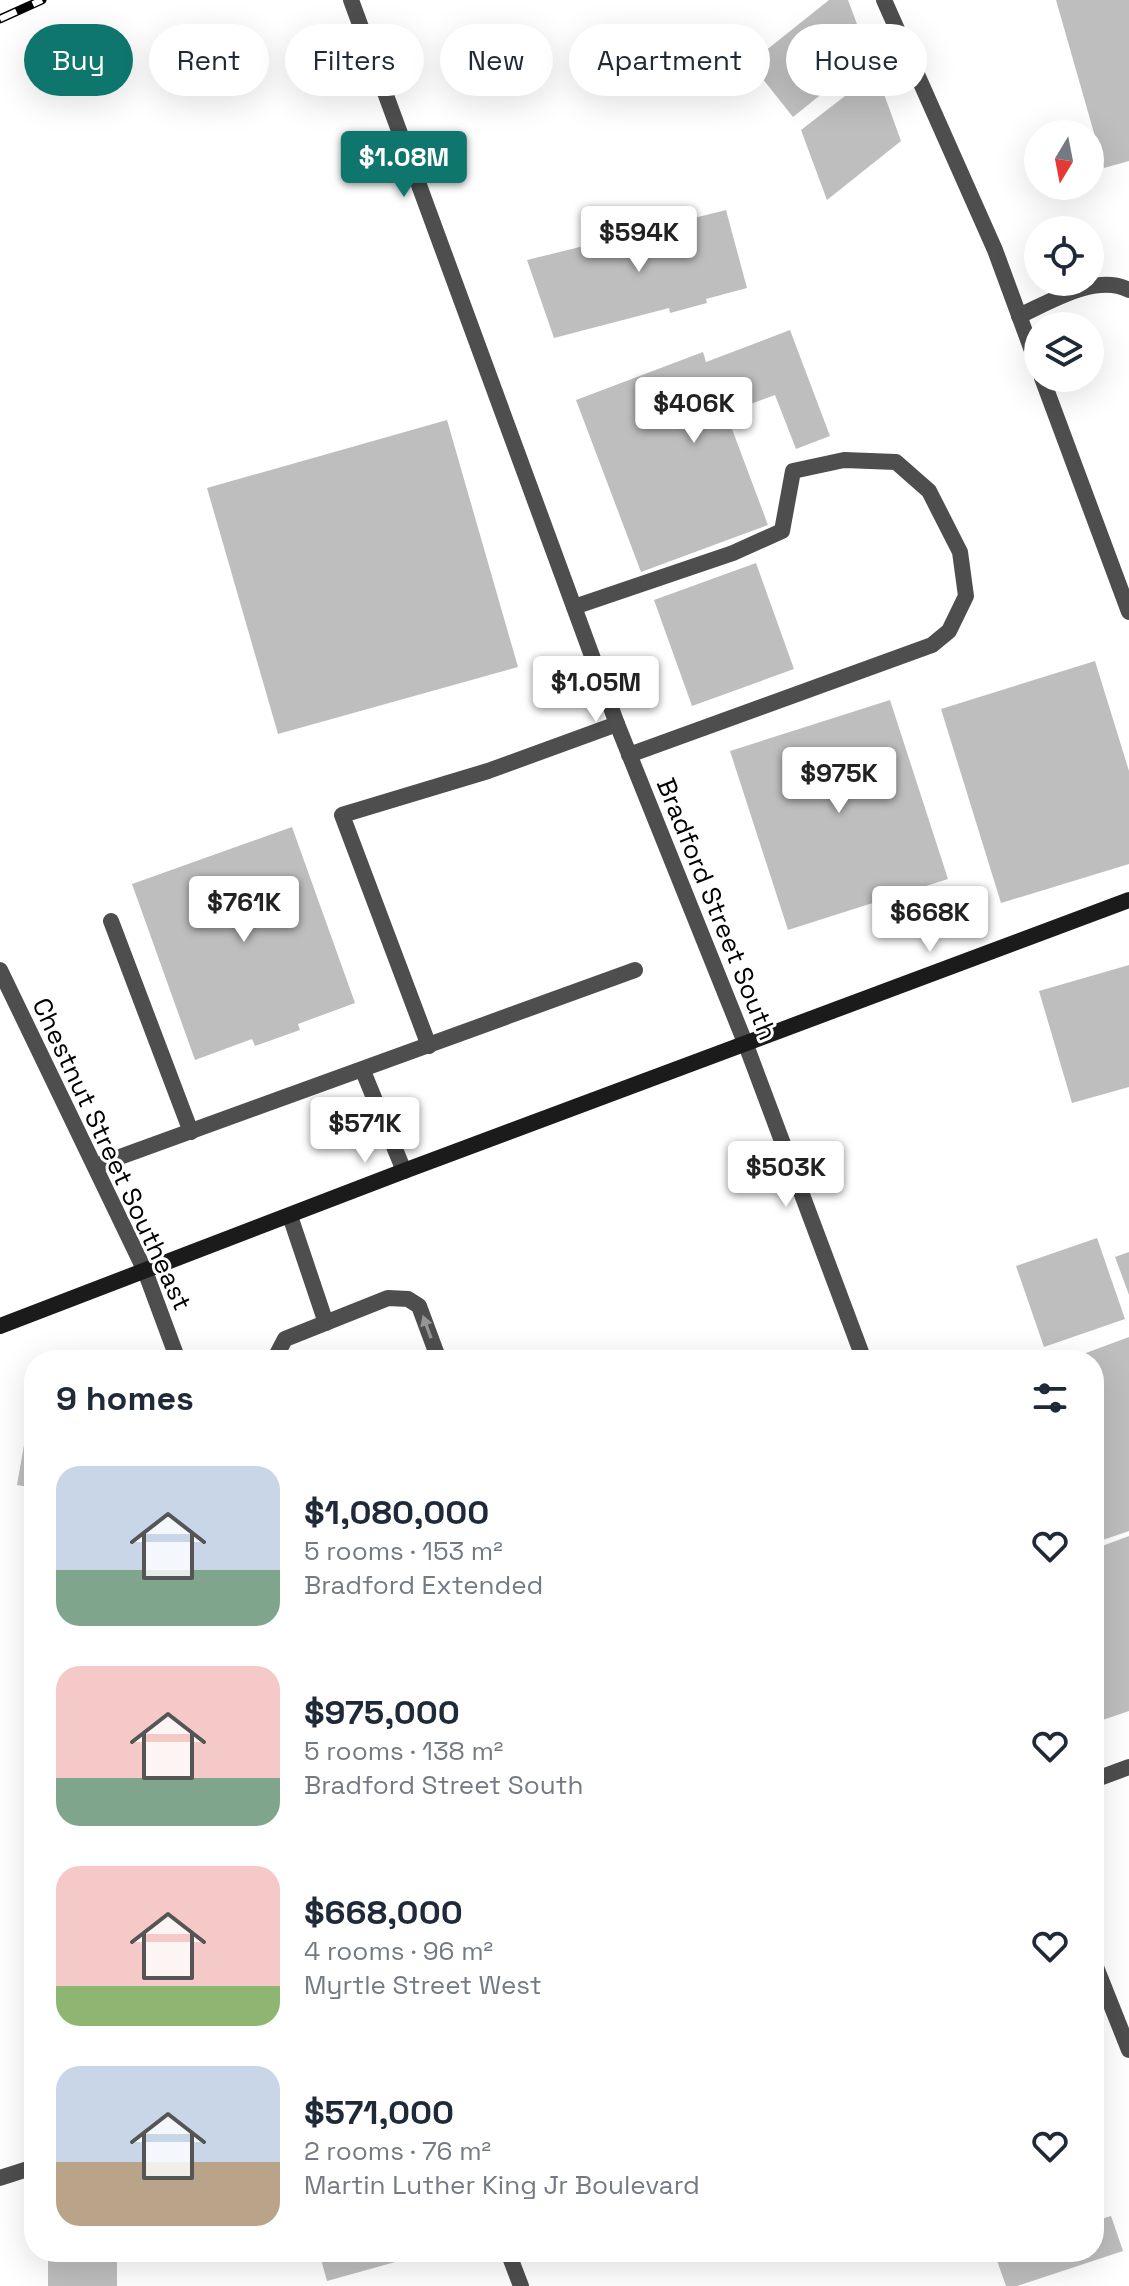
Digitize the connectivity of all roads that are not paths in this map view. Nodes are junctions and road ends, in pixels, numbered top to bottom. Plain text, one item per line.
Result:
1 (351, 0) edge
2 (884, 0) edge
3 (1129, 290) edge
4 (1019, 316) junction
5 (1024, 329) edge
6 (1047, 392) edge
7 (574, 607) junction
8 (1129, 612) edge
9 (617, 724) junction
10 (629, 755) junction
11 (1129, 900) edge
12 (111, 921) dead end
13 (0, 970) edge
14 (635, 970) dead end
15 (746, 1045) junction
16 (429, 1046) junction
17 (363, 1071) junction
18 (191, 1132) junction
19 (95, 1166) junction
20 (404, 1171) junction
21 (290, 1216) junction
22 (145, 1271) junction
23 (326, 1323) junction
24 (0, 1326) edge
25 (174, 1350) edge
26 (279, 1350) edge
27 (435, 1350) edge
28 (860, 1350) edge
29 (1129, 1767) edge
30 (1104, 1776) edge
31 (1104, 1987) edge
32 (1129, 2050) edge
33 (24, 2170) edge
34 (0, 2178) edge
35 (512, 2262) edge
36 (521, 2286) edge

1 - 7 street, Bradford Street South
2 - 4 street
3 - 4 street
4 - 5 street
6 - 8 street
7 - 9 street, Bradford Street South
7 - 10 street
9 - 10 street, Bradford Street South
9 - 16 street
10 - 15 street, Bradford Street South
11 - 15 main road
12 - 18 street
13 - 19 street, Chestnut Street Southeast
14 - 16 street
15 - 20 main road
15 - 28 street, Bradford Street South
16 - 17 street
17 - 18 street
17 - 20 street
18 - 19 street
19 - 22 street, Chestnut Street Southeast
20 - 21 main road
21 - 22 main road
21 - 23 street
22 - 24 main road
22 - 25 street, Chestnut Street Southeast
23 - 26 street
27 -> 23 street
29 - 30 street
31 - 32 street
33 - 34 street
35 - 36 street

